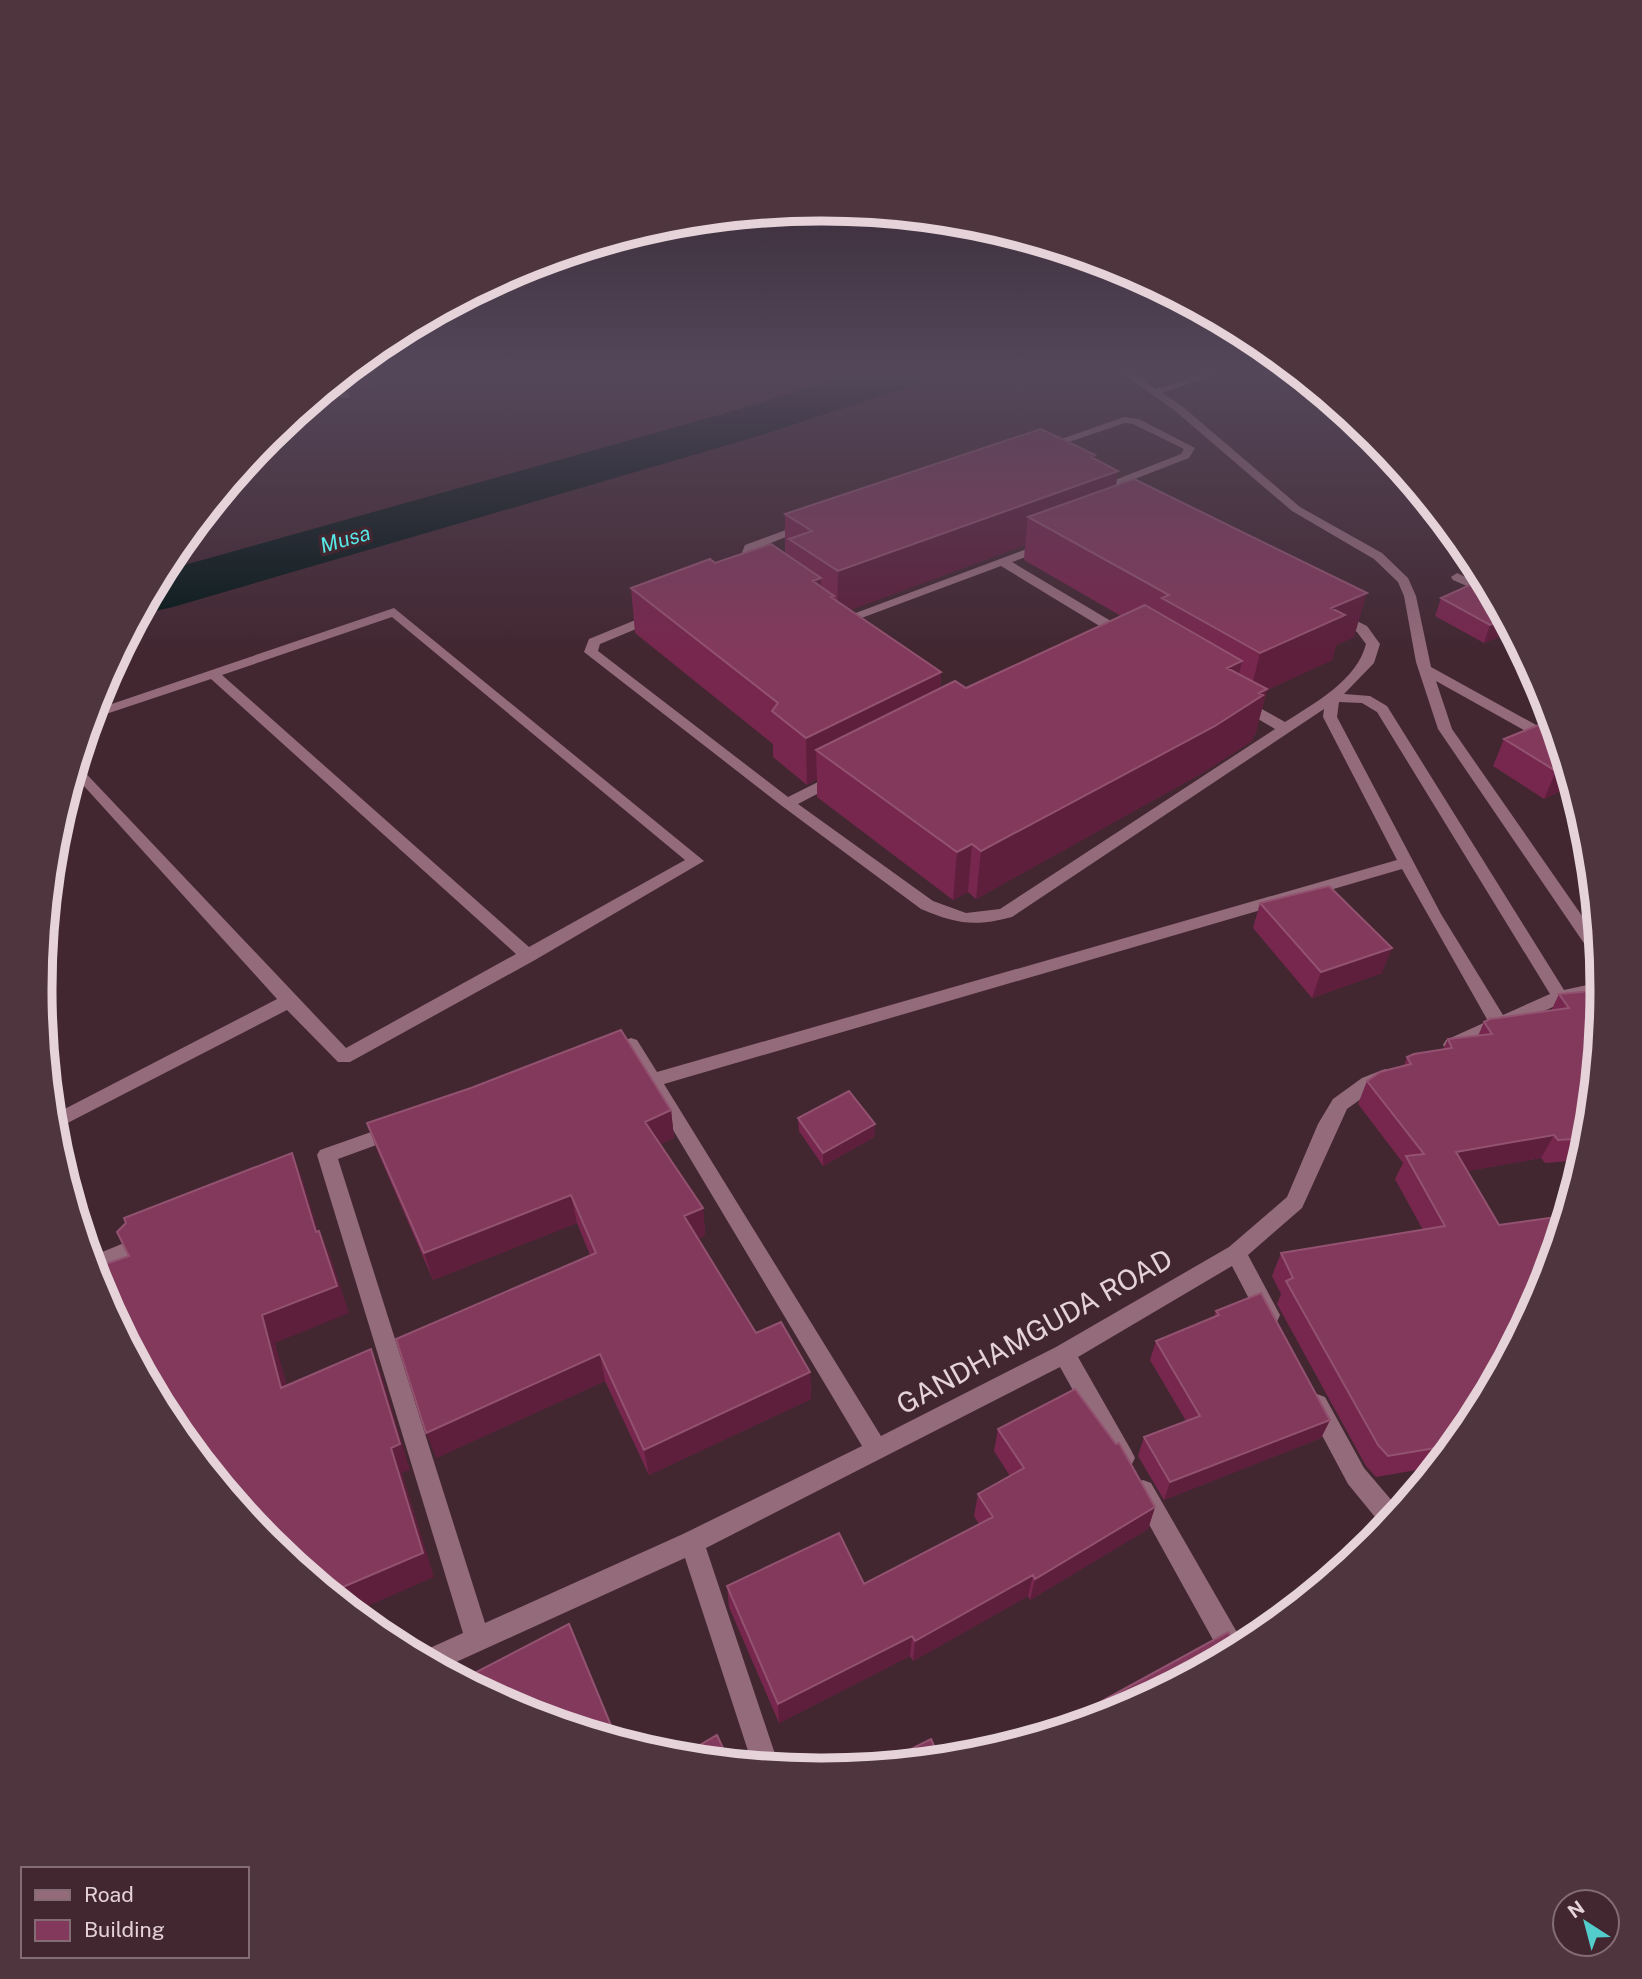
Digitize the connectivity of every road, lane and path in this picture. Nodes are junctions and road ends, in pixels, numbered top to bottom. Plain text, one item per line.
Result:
1 (1154, 466) edge
2 (1246, 466) edge
3 (1114, 502) edge
4 (819, 521) edge
5 (1055, 542) edge
6 (1003, 562) junction
7 (1457, 577) dead end
8 (754, 580) edge
9 (1475, 586) edge
10 (1326, 610) edge
11 (665, 613) edge
12 (833, 624) edge
13 (1127, 641) edge
14 (1425, 669) junction
15 (214, 675) junction
16 (1229, 696) edge
17 (1333, 697) junction
18 (105, 711) edge
19 (1286, 729) junction
20 (1547, 737) edge
21 (845, 774) edge
22 (83, 776) edge
23 (787, 803) junction
24 (1406, 863) junction
25 (1588, 936) edge
26 (529, 956) junction
27 (1590, 991) edge
28 (1560, 997) junction
29 (289, 1001) junction
30 (1499, 1024) junction
31 (1428, 1056) edge
32 (594, 1059) edge
33 (1404, 1067) edge
34 (652, 1080) junction
35 (64, 1118) edge
36 (405, 1127) edge
37 (129, 1250) edge
38 (1236, 1253) junction
39 (102, 1261) edge
40 (1280, 1335) edge
41 (1064, 1354) junction
42 (1306, 1382) edge
43 (877, 1450) junction
44 (1385, 1510) edge
45 (692, 1542) junction
46 (477, 1638) junction
47 (1228, 1641) edge
48 (439, 1656) edge
49 (763, 1755) edge

1 - 3 street
2 - 14 street
4 - 8 street
5 - 6 street
6 - 12 street
6 - 13 street
7 - 9 street
10 - 17 street
11 - 23 street
14 - 20 street
14 - 25 street
15 - 18 street
15 - 26 street
15 - 26 street
16 - 19 street
17 - 19 street
17 - 24 street
17 - 28 street
19 - 23 street
21 - 23 street
22 - 29 street
24 - 30 street
24 - 34 street
26 - 29 street
27 - 28 street
28 - 30 street
29 - 35 street
30 - 31 street
32 - 34 street
33 - 38 street, GANDHAMGUDA ROAD
34 - 43 street
36 - 46 street
37 - 39 street
38 - 40 street
38 - 41 street, GANDHAMGUDA ROAD
41 - 43 street, GANDHAMGUDA ROAD
41 - 47 street
42 - 44 street
43 - 45 street, GANDHAMGUDA ROAD
45 - 46 street, GANDHAMGUDA ROAD
45 - 49 street
46 - 48 street, GANDHAMGUDA ROAD

